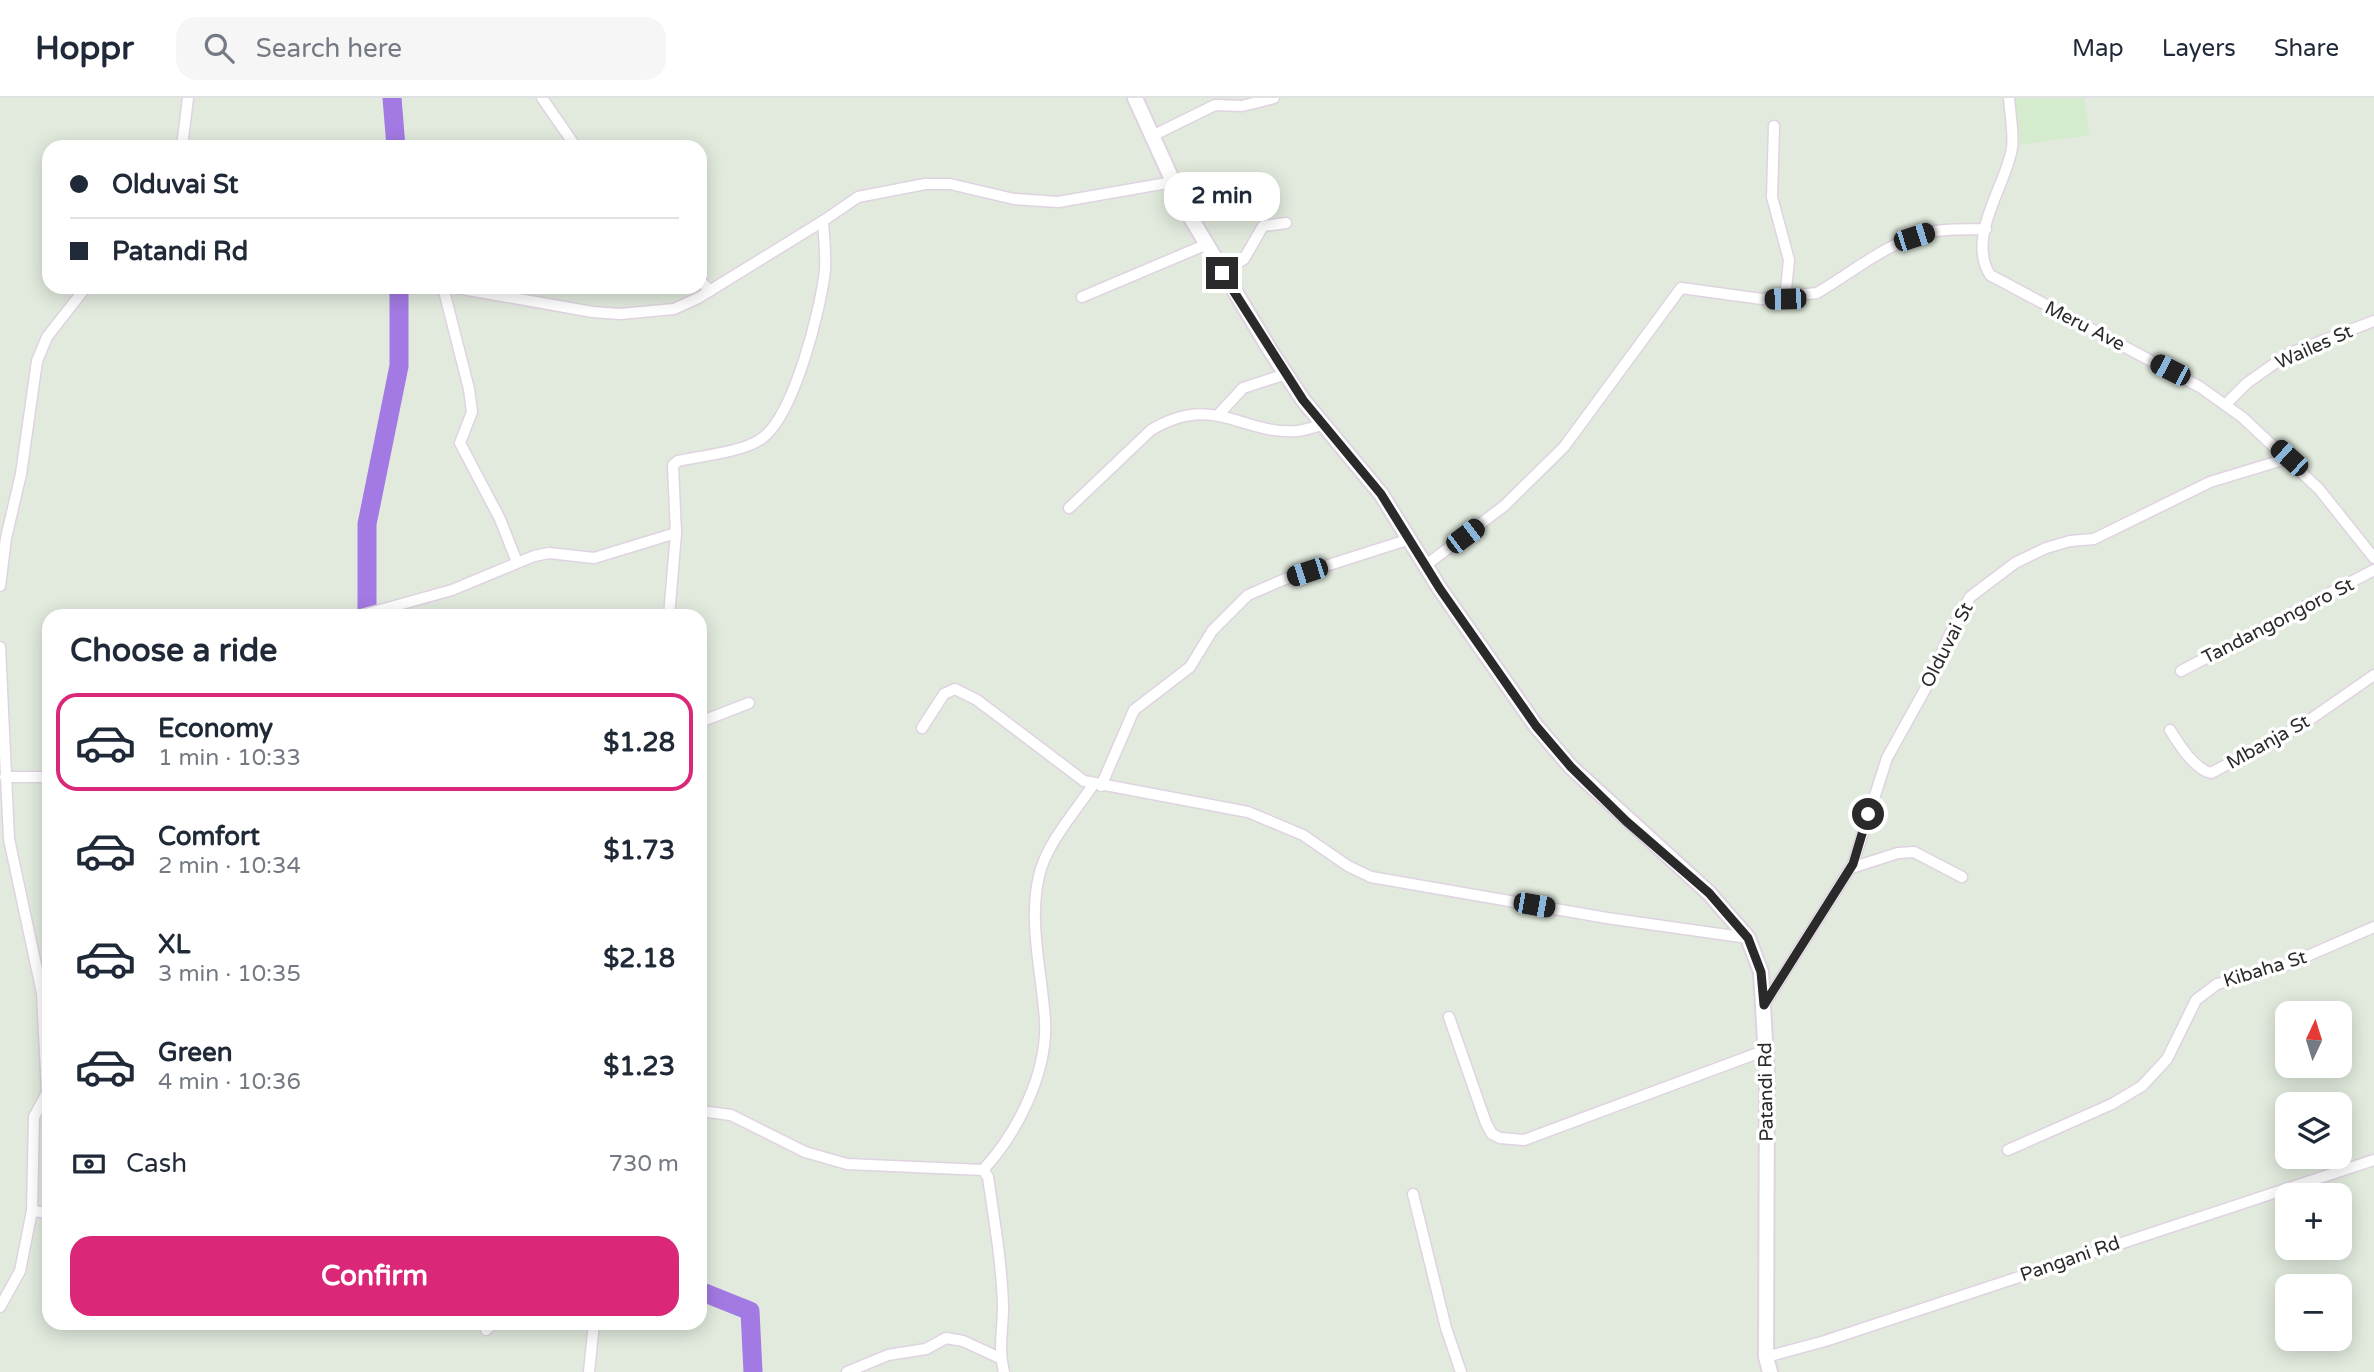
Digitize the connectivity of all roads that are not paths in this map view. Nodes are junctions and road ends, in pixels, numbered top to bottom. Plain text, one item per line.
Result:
1 (188, 98) edge
2 (542, 98) edge
3 (1135, 98) edge
4 (1274, 98) edge
5 (2009, 98) edge
6 (1774, 126) dead end
7 (1152, 136) junction
8 (183, 140) edge
9 (571, 140) edge
10 (1173, 182) junction
11 (823, 221) junction
12 (1286, 223) dead end
13 (1986, 229) junction
14 (1205, 245) junction
15 (1222, 273) junction
16 (707, 289) edge
17 (709, 291) joint
18 (81, 294) edge
19 (445, 294) edge
20 (491, 294) edge
21 (703, 294) edge
22 (1082, 297) dead end
23 (1785, 299) junction
24 (2374, 321) edge
25 (1286, 374) junction
26 (2225, 405) junction
27 (1219, 414) junction
28 (1324, 424) junction
29 (2289, 458) junction
30 (1069, 508) dead end
31 (676, 533) junction
32 (1410, 539) junction
33 (2374, 558) edge
34 (517, 562) junction
35 (1426, 565) junction
36 (2374, 570) edge
37 (0, 586) edge
38 (384, 609) edge
39 (670, 609) edge
40 (0, 647) edge
41 (2181, 671) dead end
42 (2374, 675) edge
43 (749, 703) dead end
44 (707, 719) edge
45 (922, 728) dead end
46 (2170, 730) dead end
47 (42, 777) edge
48 (5, 778) junction
49 (1097, 786) junction
50 (12, 862) junction
51 (0, 865) edge
52 (1851, 868) junction
53 (1962, 877) dead end
54 (2374, 927) edge
55 (1748, 938) junction
56 (42, 1000) edge
57 (1764, 1005) junction
58 (1449, 1017) dead end
59 (1766, 1050) junction
60 (42, 1102) edge
61 (707, 1112) edge
62 (2008, 1150) dead end
63 (2374, 1160) edge
64 (983, 1170) junction
65 (1413, 1194) dead end
66 (32, 1211) junction
67 (42, 1212) edge
68 (0, 1307) edge
69 (593, 1330) edge
70 (1766, 1357) junction
71 (1000, 1358) junction
72 (589, 1372) edge
73 (847, 1372) edge
74 (1004, 1372) edge
75 (1461, 1372) edge
76 (1770, 1372) edge

1 - 8 street
2 - 9 street
3 - 7 street, Patandi Rd
4 - 7 street
5 - 13 street, Meru Ave
6 - 23 street
7 - 10 street, Patandi Rd
10 - 11 street
10 - 14 street, Patandi Rd
11 - 17 street
11 - 31 street
12 - 15 street
13 - 23 street
13 - 26 street, Meru Ave
14 - 15 street, Patandi Rd
14 - 22 street
15 - 25 street, Patandi Rd
16 - 17 street
18 - 37 street
19 - 34 street
20 - 21 street
23 - 35 street
24 - 26 street, Wailes St
25 - 27 street
25 - 28 street, Patandi Rd
26 - 29 street, Meru Ave
27 - 28 street
27 - 30 street
28 - 32 street, Patandi Rd
29 - 33 street, Meru Ave
29 - 52 street, Olduvai St
31 - 34 street
31 - 39 street
32 - 35 street, Patandi Rd
32 - 49 street
34 - 38 street
35 - 55 street, Patandi Rd
36 - 41 street, Tandangongoro St
40 - 48 street
42 - 46 street, Mbanja St
43 - 44 street
45 - 49 street
47 - 48 street
48 - 50 street
49 - 55 street
49 - 64 street
50 - 51 street
50 - 56 street
52 - 53 street
52 - 57 street, Olduvai St
54 - 62 street, Kibaha St
55 - 57 street, Patandi Rd
57 - 59 street, Patandi Rd
58 - 59 street
59 - 70 street, Patandi Rd
60 - 66 street
61 - 64 street
63 - 70 street, Pangani Rd
64 - 71 street
65 - 75 street
66 - 67 street
66 - 68 street
69 - 72 street
70 - 76 street, Patandi Rd
71 - 73 street
71 - 74 street

